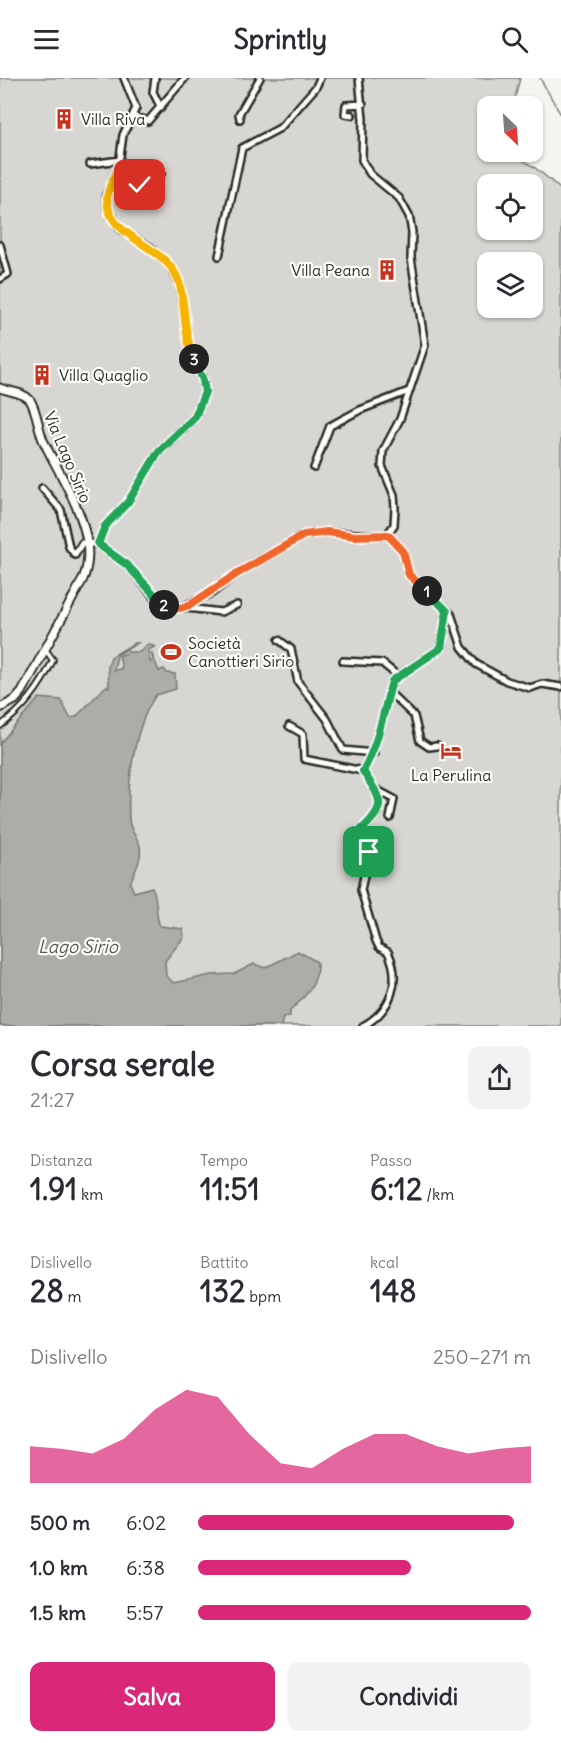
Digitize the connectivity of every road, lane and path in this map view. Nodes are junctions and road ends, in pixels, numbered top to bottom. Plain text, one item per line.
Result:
1 (124, 78) edge
2 (154, 78) edge
3 (185, 78) edge
4 (260, 78) edge
5 (320, 78) edge
6 (359, 78) edge
7 (363, 104) junction
8 (161, 108) junction
9 (352, 115) dead end
10 (132, 116) junction
11 (240, 118) dead end
12 (119, 162) junction
13 (90, 164) dead end
14 (161, 174) dead end
15 (0, 245) edge
16 (2, 256) edge
17 (219, 256) dead end
18 (0, 279) edge
19 (0, 388) edge
20 (409, 391) junction
21 (314, 468) dead end
22 (42, 488) dead end
23 (388, 535) junction
24 (86, 544) junction
25 (98, 544) junction
26 (237, 605) dead end
27 (180, 608) junction
28 (447, 611) junction
29 (279, 640) dead end
30 (46, 652) dead end
31 (343, 662) dead end
32 (398, 676) junction
33 (561, 687) edge
34 (389, 692) junction
35 (0, 708) edge
36 (0, 726) edge
37 (289, 726) dead end
38 (437, 746) dead end
39 (374, 753) junction
40 (363, 771) junction
41 (375, 789) junction
42 (390, 818) dead end
43 (363, 1026) edge

1 - 10 street
2 - 8 street
3 - 8 street
4 - 11 street
5 - 17 street
6 - 7 street
7 - 9 street
7 - 20 street
8 - 10 street
10 - 12 street
12 - 13 street
12 - 14 street
12 - 25 street
15 - 16 street
16 - 18 street
19 - 24 main road, Via Lago Sirio
20 - 21 street
20 - 23 street
22 - 24 street
23 - 27 street
23 - 28 street
24 - 25 street
24 - 35 main road, Via Lago Sirio
25 - 27 street
26 - 27 street
28 - 32 street
28 - 33 street
29 - 39 street
30 - 36 street
31 - 32 street
32 - 34 street
34 - 38 street
34 - 39 street
37 - 40 street
39 - 40 street
40 - 41 street
41 - 42 street
41 - 43 street

